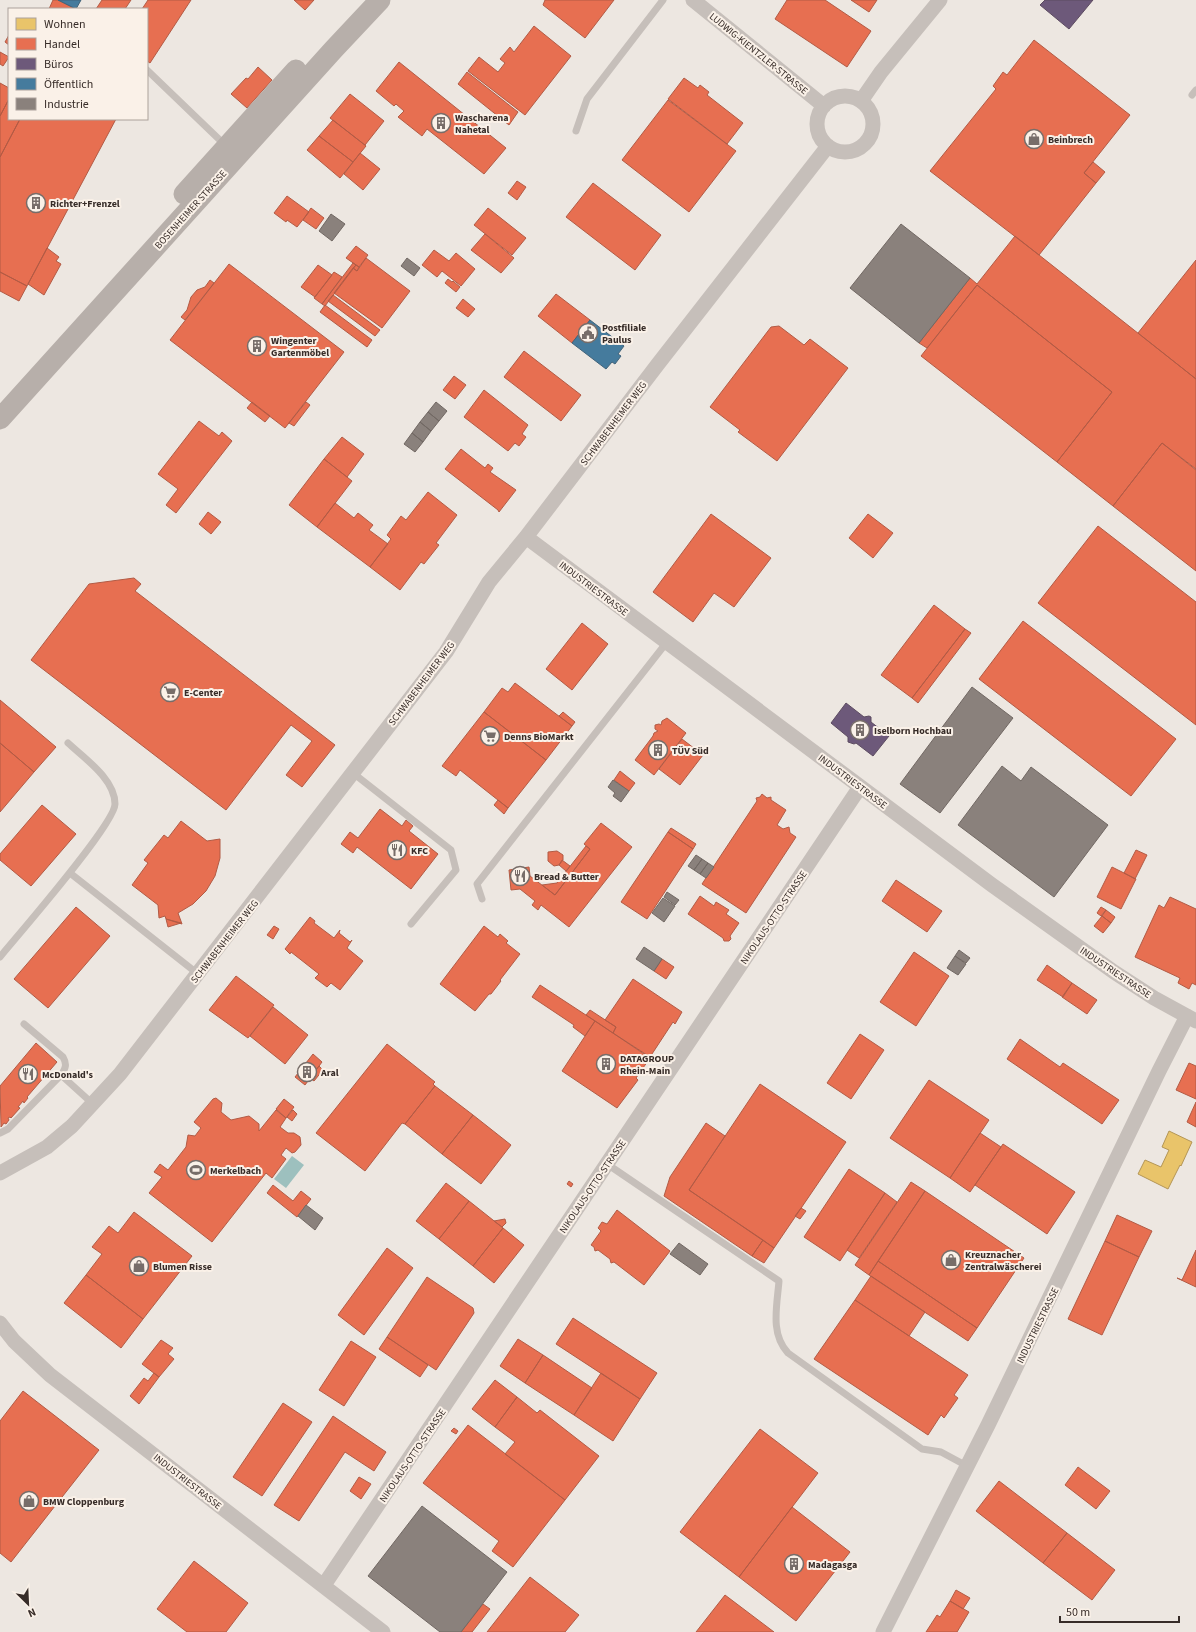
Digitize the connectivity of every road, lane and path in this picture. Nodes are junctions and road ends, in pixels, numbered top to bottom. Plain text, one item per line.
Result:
1 (361, 0) edge
2 (380, 0) edge
3 (662, 0) edge
4 (693, 0) edge
5 (940, 0) edge
6 (148, 71) edge
7 (861, 101) junction
8 (824, 106) junction
9 (576, 131) dead end
10 (226, 146) junction
11 (828, 146) junction
12 (0, 400) edge
13 (0, 419) edge
14 (526, 537) junction
15 (667, 642) junction
16 (68, 743) dead end
17 (353, 773) junction
18 (860, 787) junction
19 (70, 873) junction
20 (482, 900) dead end
21 (411, 924) dead end
22 (0, 957) edge
23 (198, 974) junction
24 (1192, 1018) edge
25 (24, 1024) dead end
26 (61, 1075) junction
27 (93, 1104) junction
28 (0, 1133) edge
29 (607, 1164) junction
30 (0, 1174) edge
31 (0, 1323) edge
32 (968, 1466) junction
33 (324, 1585) junction
34 (383, 1632) edge
35 (883, 1632) edge

1 - 10 street, BOSENHEIMER STRASSE
2 - 13 street, BOSENHEIMER STRASSE
3 - 9 lane
4 - 8 street, LUDWIG-KIENTZLER-STRASSE
5 - 7 street
6 - 10 lane
7 - 8 street
7 - 11 street
8 - 11 street
10 - 12 street, BOSENHEIMER STRASSE
11 - 14 street, SCHWABENHEIMER WEG
14 - 15 street, INDUSTRIESTRASSE
14 - 17 street, SCHWABENHEIMER WEG
15 - 18 street, INDUSTRIESTRASSE
15 - 20 lane
16 - 19 lane
17 - 21 lane
17 - 23 street, SCHWABENHEIMER WEG
18 - 24 street, INDUSTRIESTRASSE
18 - 29 street, NIKOLAUS-OTTO-STRASSE
19 - 22 lane
19 - 23 lane
23 - 27 street, SCHWABENHEIMER WEG
24 - 32 street, INDUSTRIESTRASSE
25 - 26 lane
26 - 27 lane
26 - 28 lane
27 - 30 street, SCHWABENHEIMER WEG
29 - 32 lane
29 - 33 street, NIKOLAUS-OTTO-STRASSE
31 - 33 street, INDUSTRIESTRASSE
32 - 35 street, INDUSTRIESTRASSE
33 - 34 street, INDUSTRIESTRASSE

